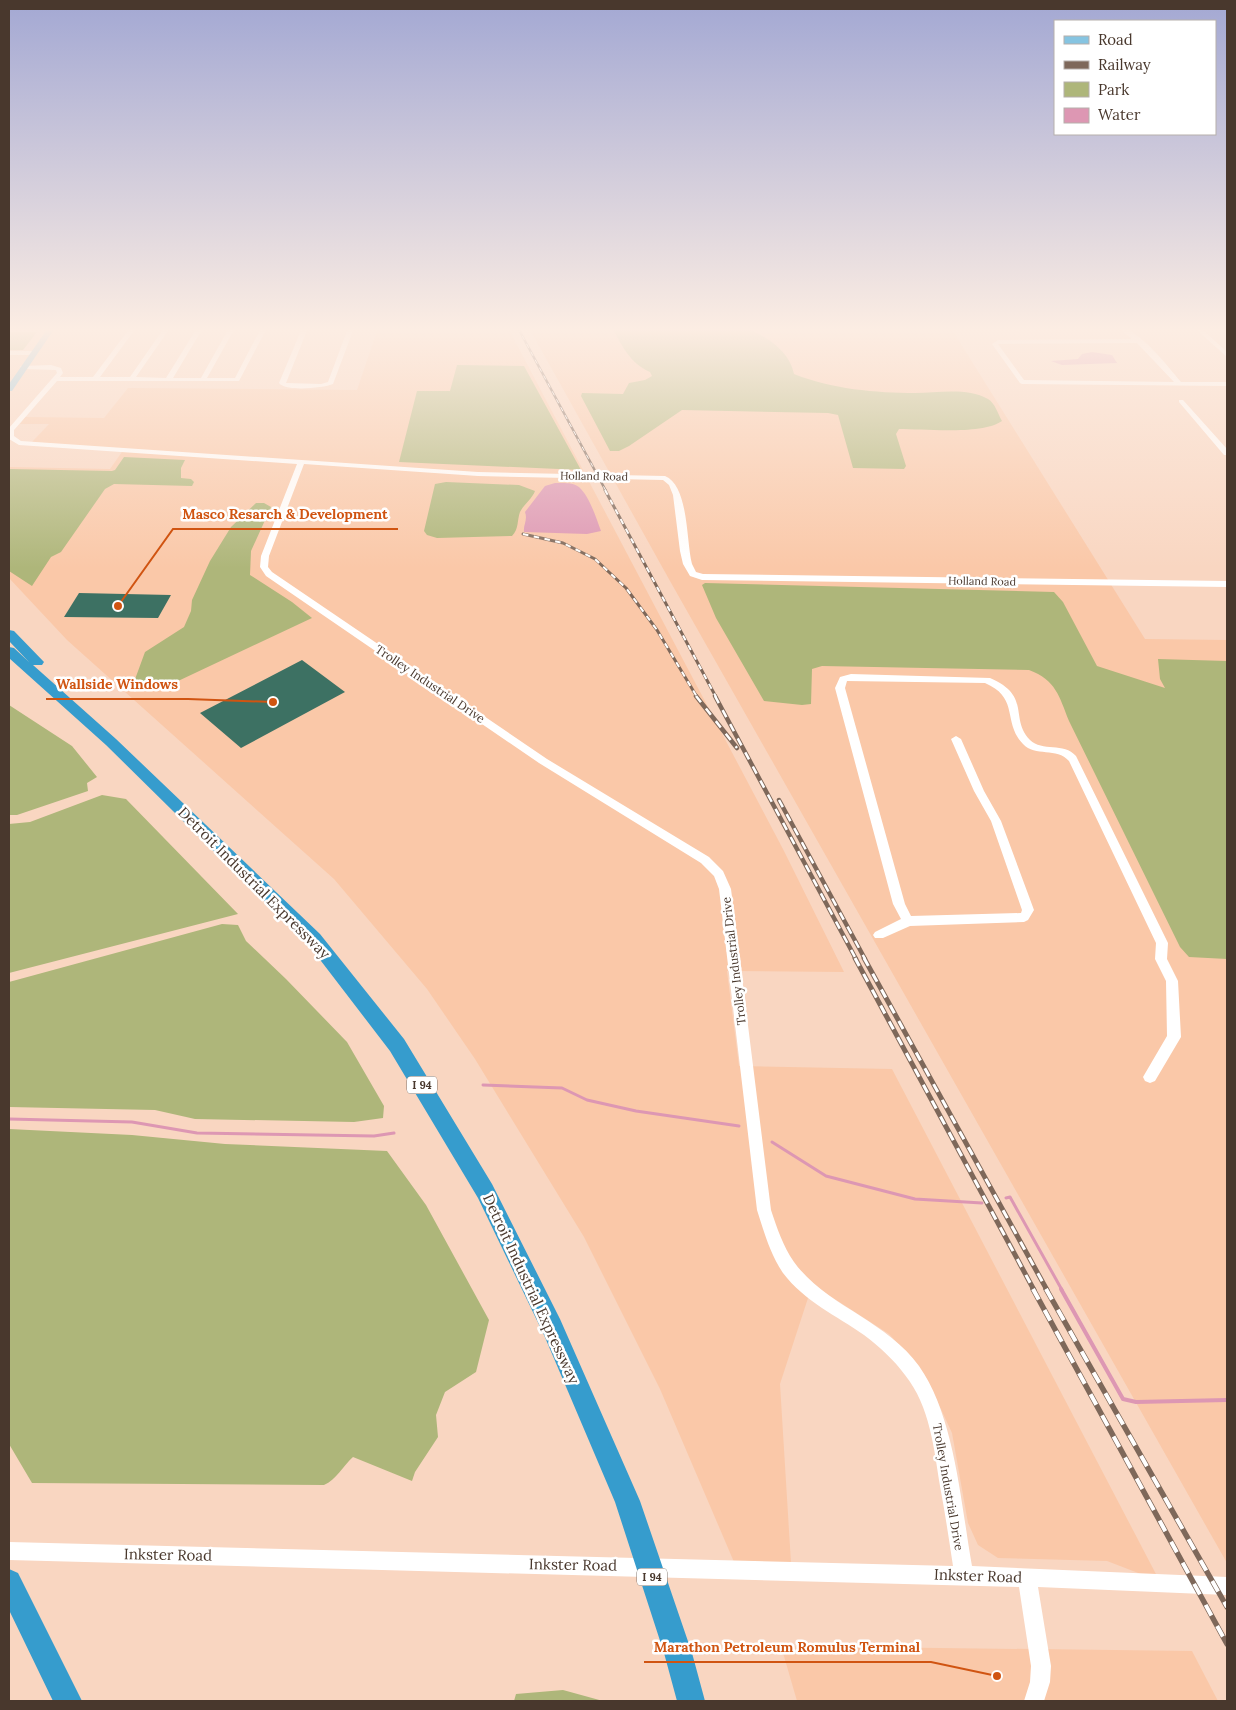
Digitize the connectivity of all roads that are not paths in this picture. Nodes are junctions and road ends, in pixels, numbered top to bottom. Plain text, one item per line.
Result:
1 (30, 408) edge
2 (1188, 408) edge
3 (1227, 453) edge
4 (301, 463) junction
5 (1227, 584) edge
6 (9, 634) edge
7 (9, 651) edge
8 (61, 699) junction
9 (956, 739) dead end
10 (908, 921) junction
11 (879, 935) dead end
12 (1150, 1077) dead end
13 (9, 1551) edge
14 (964, 1575) junction
15 (1027, 1578) junction
16 (9, 1582) edge
17 (1227, 1586) edge
18 (68, 1701) edge
19 (691, 1701) edge
20 (1034, 1701) edge

1 - 4 street, Holland Road
2 - 3 street
4 - 5 street, Holland Road
4 - 14 street, Trolley Industrial Drive
6 - 8 highway
7 - 8 highway, Detroit Industrial Expressway / I 94
8 - 19 highway, Detroit Industrial Expressway / I 94
9 - 10 street
10 - 11 street
10 - 12 street
13 - 14 street, Inkster Road
14 - 15 street, Inkster Road
15 - 17 street, Inkster Road
15 - 20 street
16 - 18 highway

